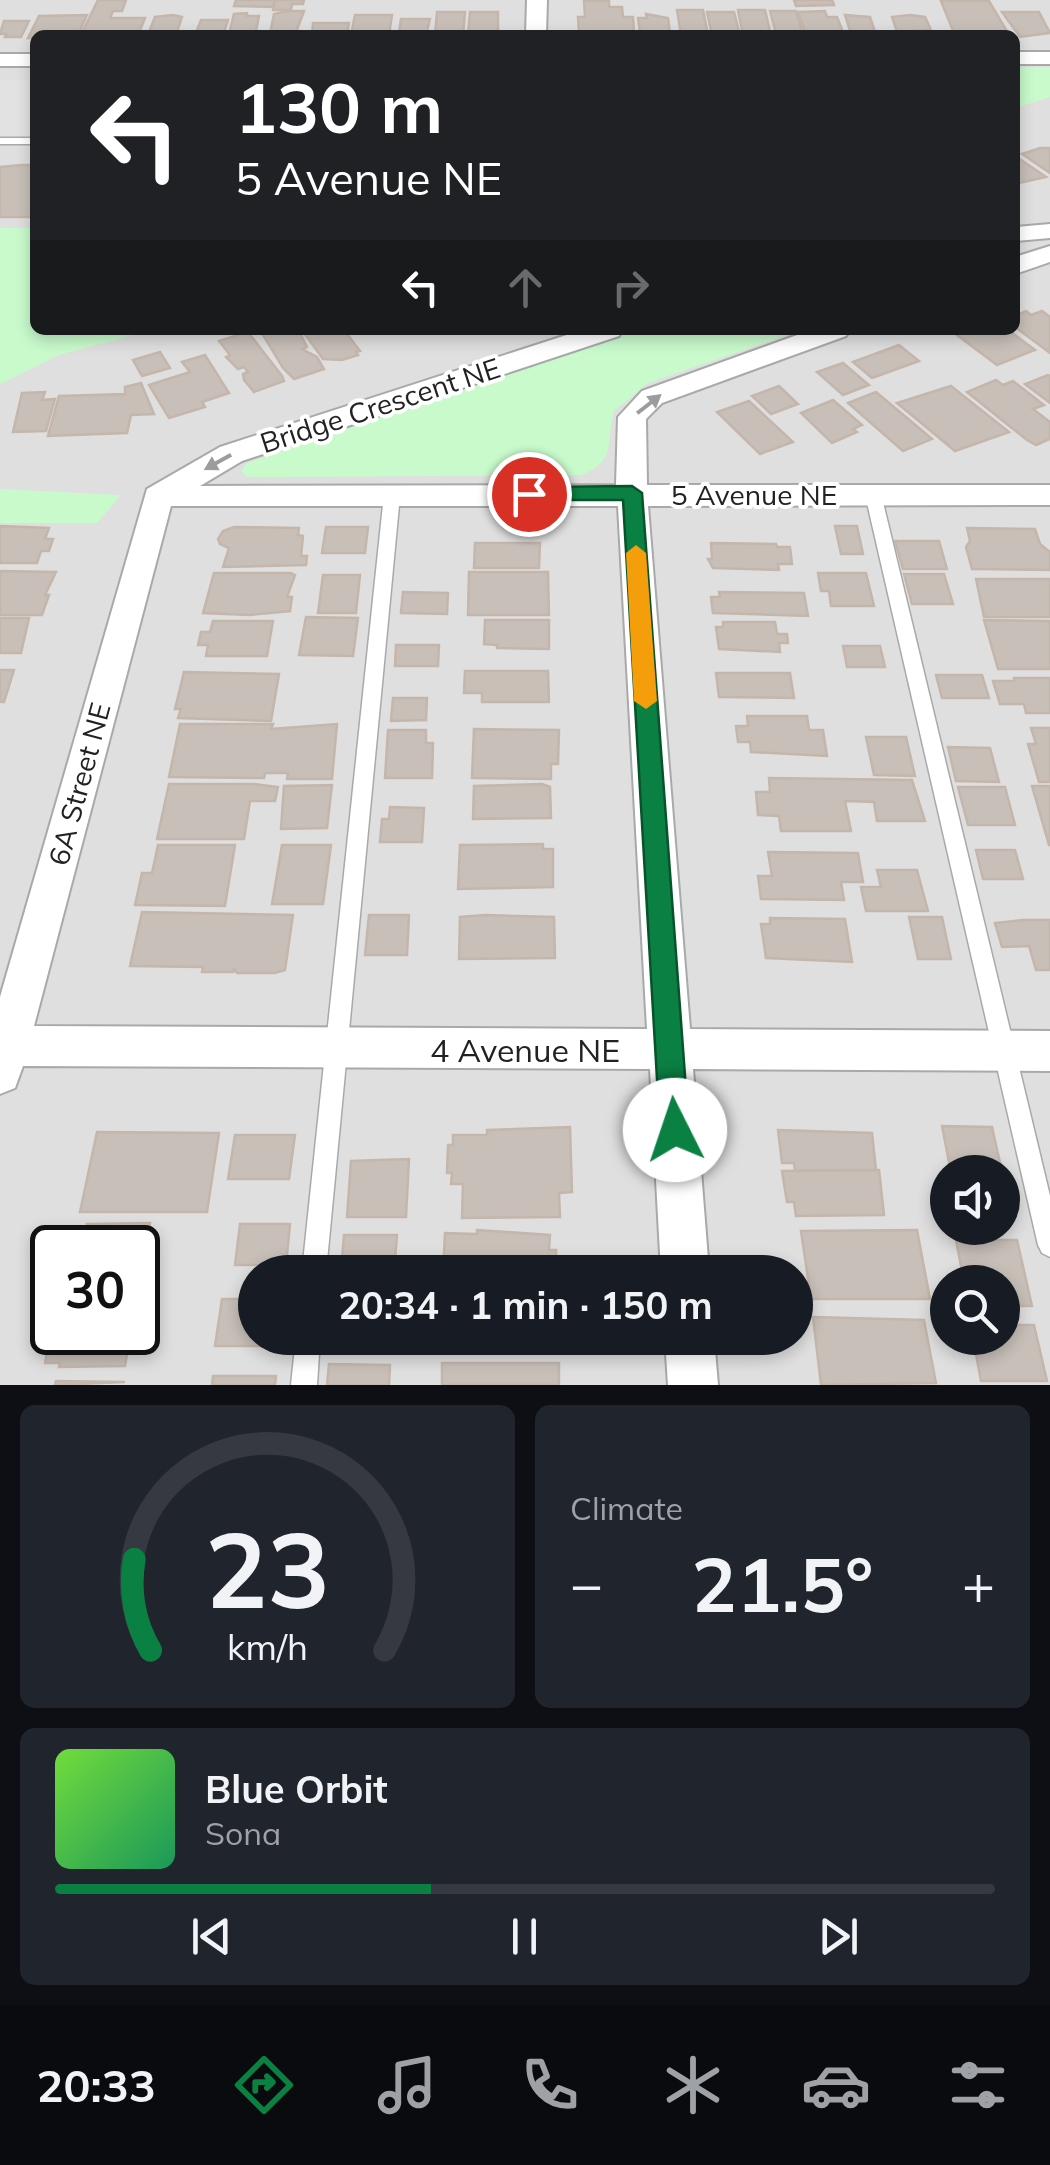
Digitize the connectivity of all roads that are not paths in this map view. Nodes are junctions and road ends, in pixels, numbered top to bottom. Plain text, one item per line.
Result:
1 (538, 0) edge
2 (536, 30) edge
3 (1020, 58) edge
4 (1050, 58) edge
5 (0, 60) edge
6 (30, 60) edge
7 (0, 141) edge
8 (30, 141) edge
9 (1050, 231) edge
10 (1020, 234) edge
11 (1050, 254) edge
12 (1020, 264) edge
13 (594, 335) edge
14 (822, 335) edge
15 (632, 493) junction
16 (873, 494) junction
17 (392, 495) junction
18 (1050, 495) edge
19 (158, 496) junction
20 (335, 1050) junction
21 (670, 1050) junction
22 (1002, 1050) junction
23 (1050, 1050) edge
24 (2, 1055) edge
25 (1050, 1245) edge
26 (316, 1255) edge
27 (684, 1255) edge
28 (307, 1355) edge
29 (691, 1355) edge
30 (304, 1385) edge
31 (693, 1385) edge

1 - 2 street
3 - 4 street
5 - 6 street
7 - 8 lane
9 - 10 street
11 - 12 street
13 -> 19 street, Bridge Crescent NE
15 -> 14 street
15 - 16 street, 5 Avenue NE
15 - 17 street, 5 Avenue NE
15 - 21 street
16 - 18 street, 5 Avenue NE
16 - 22 lane
17 - 19 street, 5 Avenue NE
17 - 20 lane
19 - 24 street, 6A Street NE
20 - 21 street, 4 Avenue NE
20 - 24 street, 4 Avenue NE
20 - 26 lane
21 - 22 street, 4 Avenue NE
21 - 27 street
22 - 23 street, 4 Avenue NE
22 - 25 lane
28 - 30 lane
29 - 31 street

